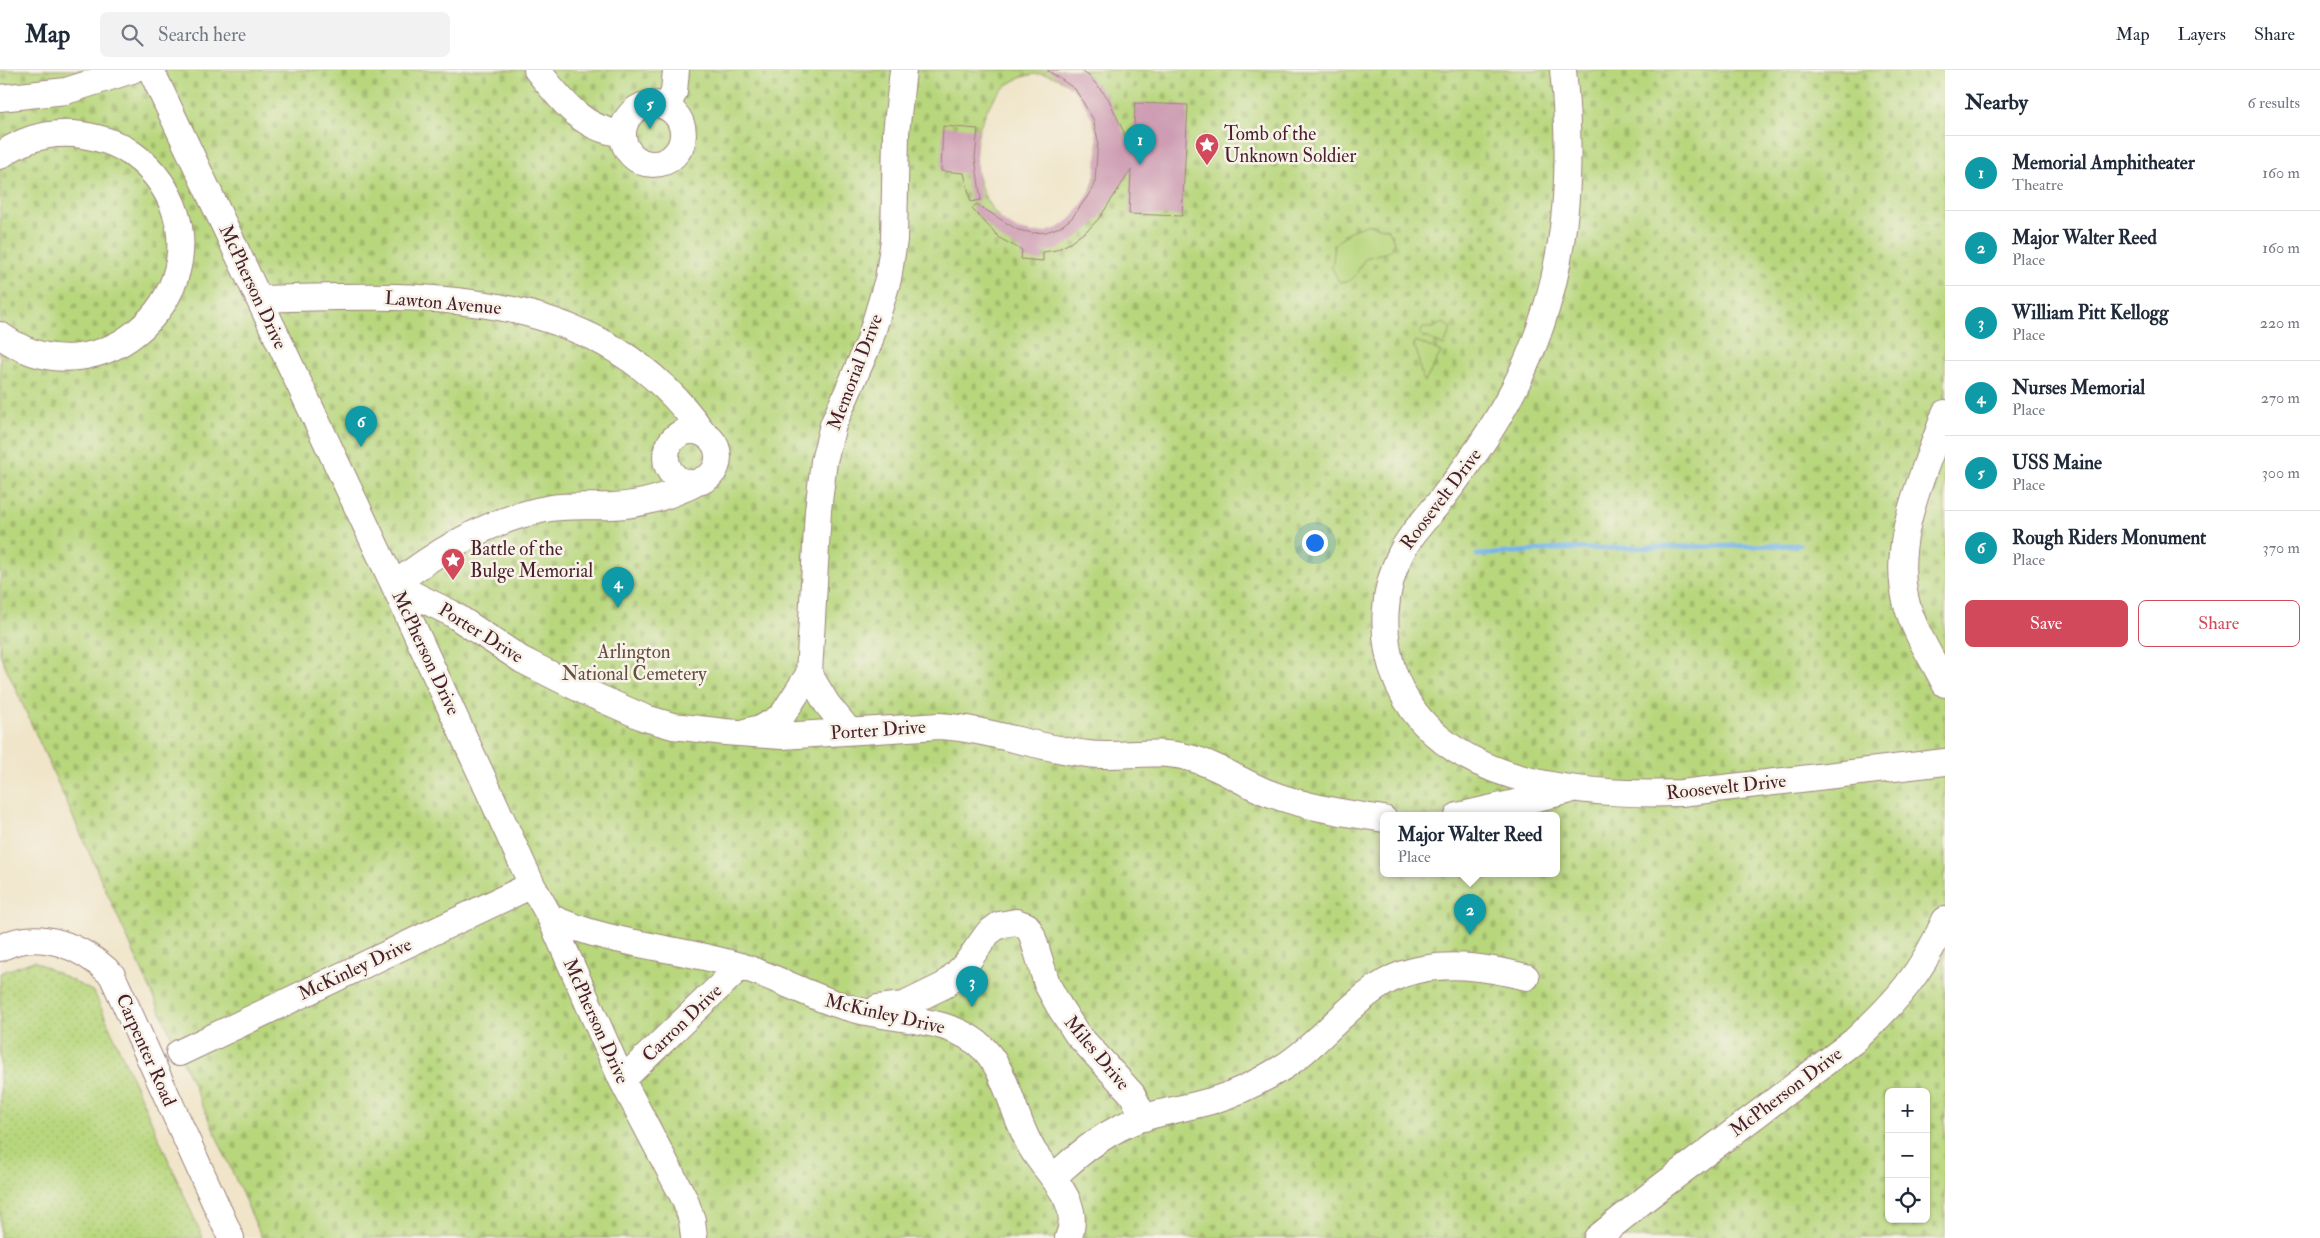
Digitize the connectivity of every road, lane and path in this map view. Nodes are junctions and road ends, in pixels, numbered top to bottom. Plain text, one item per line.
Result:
1 (132, 70) edge
2 (152, 70) edge
3 (537, 70) edge
4 (676, 70) edge
5 (903, 70) edge
6 (1563, 70) edge
7 (0, 98) edge
8 (667, 107) junction
9 (621, 133) junction
10 (0, 156) edge
11 (201, 177) junction
12 (167, 193) junction
13 (259, 299) junction
14 (0, 334) edge
15 (1945, 413) edge
16 (704, 434) junction
17 (706, 478) junction
18 (394, 585) junction
19 (809, 674) junction
20 (1945, 684) edge
21 (849, 731) junction
22 (741, 732) junction
23 (1945, 762) edge
24 (1576, 789) junction
25 (1475, 812) edge
26 (1380, 818) edge
27 (532, 885) junction
28 (550, 917) junction
29 (1945, 920) edge
30 (0, 948) edge
31 (741, 966) junction
32 (1526, 977) dead end
33 (858, 1010) junction
34 (179, 1053) dead end
35 (622, 1080) junction
36 (1144, 1118) junction
37 (1054, 1177) junction
38 (231, 1238) edge
39 (694, 1238) edge
40 (1068, 1238) edge
41 (1597, 1238) edge

1 - 7 street
2 - 11 street, McPherson Drive
3 - 9 street
4 - 8 street
5 - 19 street, Memorial Drive
6 - 24 street, Roosevelt Drive
8 - 9 street
8 - 9 street
10 - 12 street
11 - 12 street
11 - 13 street, McPherson Drive
12 - 14 street
13 - 16 street, Lawton Avenue
13 - 18 street, McPherson Drive
15 - 20 street
16 - 17 street, Lawton Avenue
16 - 17 street
17 - 18 street
18 - 22 street, Porter Drive
18 - 27 street, McPherson Drive
19 - 21 street
19 - 22 street, Memorial Drive
21 - 22 street, Porter Drive
21 - 26 street, Porter Drive
23 - 24 street, Roosevelt Drive
24 - 25 street
27 - 28 street, McPherson Drive
27 - 34 street, McKinley Drive
28 - 31 street, McKinley Drive
28 - 35 street, McPherson Drive
29 - 41 street, McPherson Drive
30 - 38 street, Carpenter Road
31 - 33 street, McKinley Drive
31 - 35 street, Carron Drive
32 - 36 street
33 - 36 street, Miles Drive
33 - 37 street, McKinley Drive
35 - 39 street, McPherson Drive
36 - 37 street
37 - 40 street, McKinley Drive

